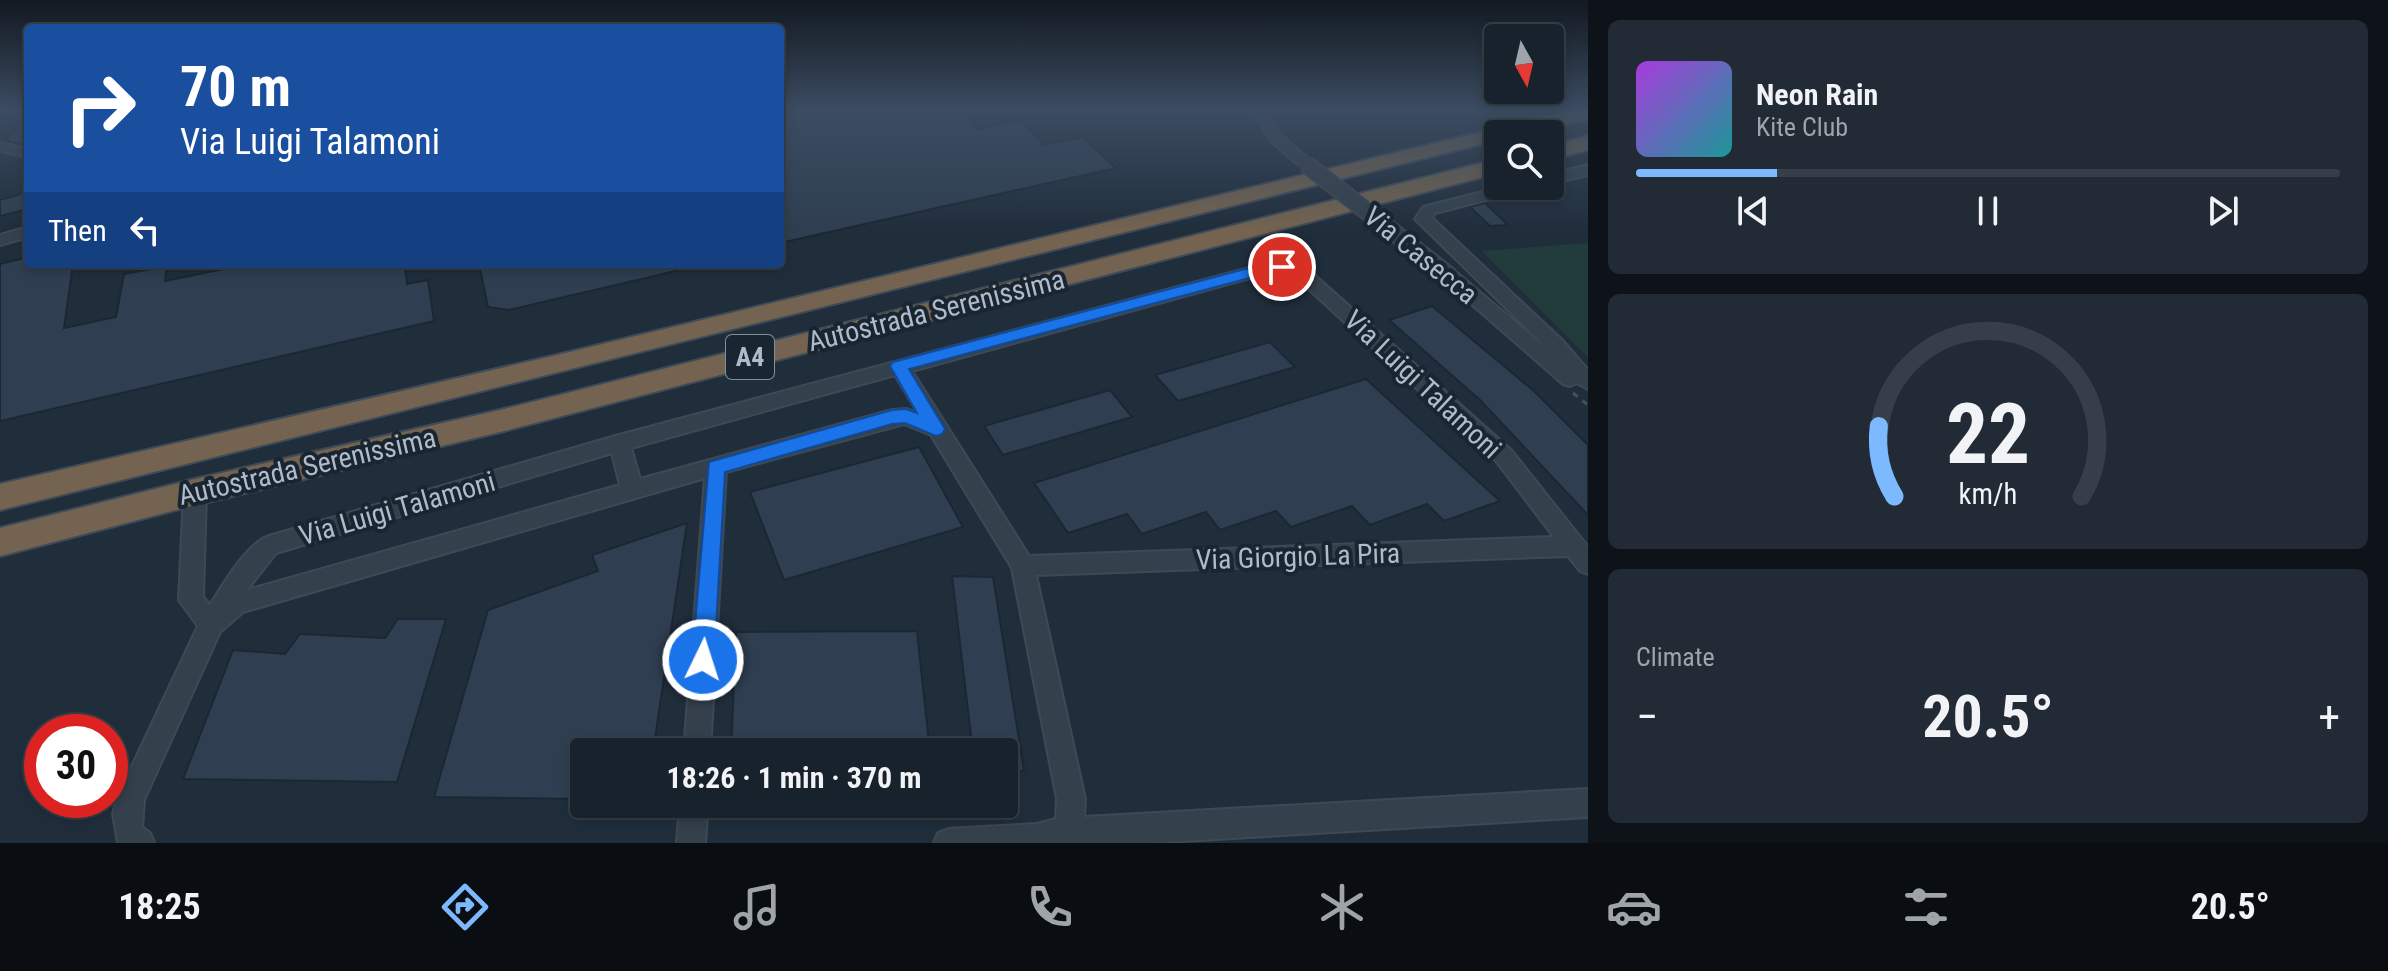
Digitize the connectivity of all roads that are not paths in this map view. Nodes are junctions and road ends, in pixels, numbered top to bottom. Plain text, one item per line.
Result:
1 (1290, 150) edge
2 (1432, 150) edge
3 (1484, 170) edge
4 (1588, 170) edge
5 (1564, 176) edge
6 (1484, 196) edge
7 (24, 233) edge
8 (0, 238) edge
9 (899, 366) junction
10 (1588, 382) edge
11 (1588, 396) edge
12 (936, 429) junction
13 (619, 443) junction
14 (716, 467) junction
15 (632, 489) junction
16 (195, 492) junction
17 (0, 497) edge
18 (0, 542) edge
19 (1573, 546) junction
20 (1588, 564) edge
21 (1023, 566) junction
22 (211, 624) junction
23 (698, 738) edge
24 (1588, 803) edge
25 (693, 818) edge
26 (1069, 830) junction
27 (140, 843) edge
28 (691, 843) edge
29 (948, 843) edge

1 - 11 street, Via Casecca, bridge
2 - 17 highway, Autostrada Serenissima / A4
3 - 16 highway, Autostrada Serenissima / A4
4 - 5 street
6 - 10 street
7 - 8 street
9 - 12 street
9 - 13 street, Via Luigi Talamoni
9 - 19 street, Via Luigi Talamoni
12 - 14 street, Via Luigi Talamoni
12 - 21 street
13 - 15 street
13 - 22 street, Via Luigi Talamoni
14 - 15 street, Via Luigi Talamoni
14 - 23 street
15 - 22 street, Via Luigi Talamoni
16 - 18 highway, Autostrada Serenissima / A4
16 - 22 street
19 - 20 street, Via Luigi Talamoni
19 - 21 street, Via Giorgio La Pira
21 - 26 street
22 - 27 street, Via Luigi Talamoni
24 - 26 street
25 - 28 street
26 - 29 street

